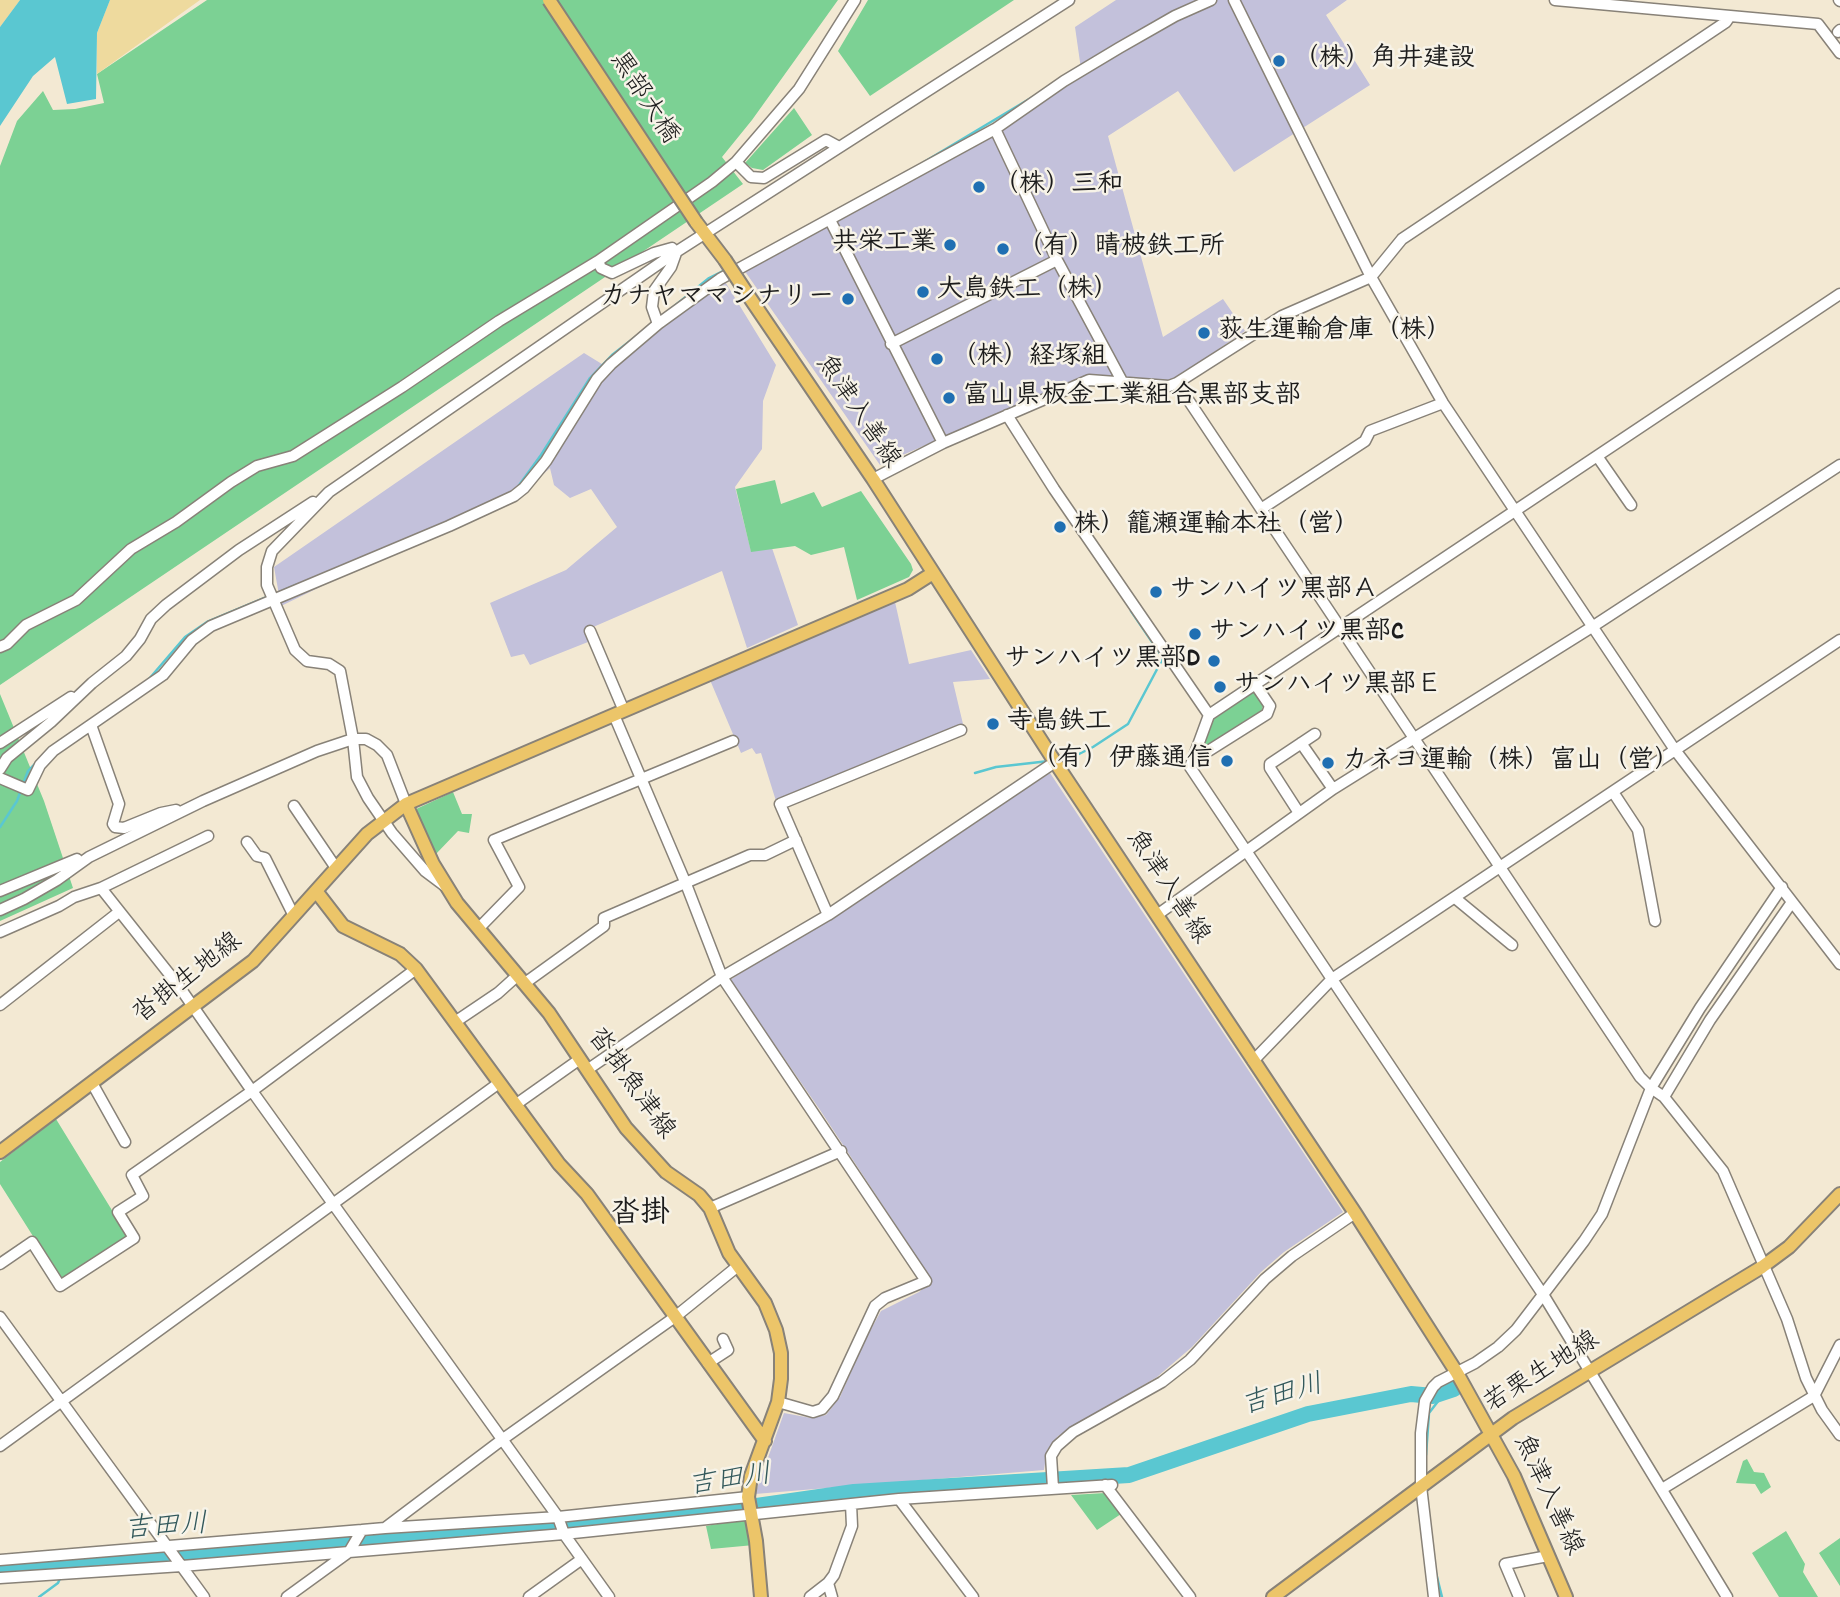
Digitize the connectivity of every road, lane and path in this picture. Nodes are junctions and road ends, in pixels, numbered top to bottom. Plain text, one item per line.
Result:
1 (549, 0) edge
2 (855, 0) edge
3 (1069, 0) edge
4 (1211, 0) edge
5 (1234, 0) edge
6 (1555, 0) edge
7 (1670, 5) edge
8 (1730, 16) junction
9 (1836, 32) edge
10 (1840, 53) edge
11 (995, 129) junction
12 (839, 147) junction
13 (736, 162) junction
14 (830, 220) junction
15 (696, 222) joint
16 (705, 234) junction
17 (676, 252) junction
18 (1057, 260) junction
19 (598, 261) junction
20 (1371, 276) junction
21 (1840, 294) edge
22 (658, 324) junction
23 (891, 344) junction
24 (1122, 383) junction
25 (1177, 383) junction
26 (1443, 403) junction
27 (1007, 415) junction
28 (943, 443) junction
29 (1597, 456) junction
30 (1840, 465) edge
31 (873, 479) junction
32 (328, 492) junction
33 (1632, 505) dead end
34 (1261, 509) junction
35 (1516, 510) junction
36 (933, 573) junction
37 (274, 601) junction
38 (1340, 627) junction
39 (1592, 627) junction
40 (590, 631) dead end
41 (1840, 640) edge
42 (0, 648) edge
43 (92, 683) junction
44 (1255, 684) junction
45 (619, 713) junction
46 (1209, 715) junction
47 (91, 725) junction
48 (961, 730) dead end
49 (1315, 734) dead end
50 (1415, 738) junction
51 (353, 739) junction
52 (733, 741) dead end
53 (0, 743) edge
54 (1301, 743) junction
55 (1675, 750) junction
56 (1194, 760) junction
57 (1055, 762) junction
58 (0, 769) edge
59 (0, 778) edge
60 (640, 779) junction
61 (1333, 789) junction
62 (1613, 792) junction
63 (406, 804) junction
64 (294, 806) dead end
65 (187, 809) junction
66 (1299, 813) junction
67 (384, 819) junction
68 (208, 836) dead end
69 (796, 840) junction
70 (247, 842) dead end
71 (1246, 850) junction
72 (89, 857) junction
73 (337, 868) junction
74 (1500, 868) junction
75 (686, 884) junction
76 (446, 886) junction
77 (1782, 887) junction
78 (101, 888) junction
79 (0, 891) edge
80 (316, 891) junction
81 (1455, 898) junction
82 (1793, 902) junction
83 (0, 910) edge
84 (119, 912) junction
85 (828, 915) junction
86 (1157, 915) junction
87 (295, 916) junction
88 (1655, 921) dead end
89 (479, 928) junction
90 (0, 932) edge
91 (1512, 944) dead end
92 (1840, 964) edge
93 (416, 969) junction
94 (722, 977) junction
95 (522, 979) junction
96 (1332, 979) junction
97 (0, 1005) edge
98 (193, 1006) junction
99 (455, 1023) junction
100 (1253, 1061) junction
101 (583, 1065) junction
102 (92, 1083) junction
103 (499, 1083) junction
104 (1651, 1088) junction
105 (252, 1091) junction
106 (1664, 1097) junction
107 (515, 1105) junction
108 (125, 1142) dead end
109 (841, 1151) junction
110 (0, 1152) edge
111 (1840, 1194) edge
112 (333, 1204) junction
113 (710, 1208) junction
114 (1355, 1213) junction
115 (0, 1264) edge
116 (738, 1266) junction
117 (1762, 1266) junction
118 (1544, 1296) junction
119 (0, 1317) edge
120 (675, 1318) junction
121 (723, 1339) dead end
122 (1840, 1345) edge
123 (708, 1363) junction
124 (1590, 1371) junction
125 (1457, 1373) junction
126 (1814, 1395) junction
127 (62, 1401) junction
128 (778, 1402) junction
129 (1839, 1429) edge
130 (1492, 1433) junction
131 (503, 1439) junction
132 (765, 1441) junction
133 (0, 1446) edge
134 (1421, 1486) junction
135 (1053, 1489) junction
136 (1662, 1489) junction
137 (899, 1499) junction
138 (851, 1504) junction
139 (749, 1506) junction
140 (561, 1526) junction
141 (385, 1528) junction
142 (360, 1533) junction
143 (168, 1547) junction
144 (351, 1550) junction
145 (1548, 1556) junction
146 (582, 1559) junction
147 (0, 1560) edge
148 (182, 1566) junction
149 (0, 1578) edge
150 (828, 1583) junction
151 (204, 1597) edge
152 (287, 1597) edge
153 (529, 1597) edge
154 (609, 1597) edge
155 (761, 1597) edge
156 (810, 1597) edge
157 (832, 1597) edge
158 (973, 1597) edge
159 (1191, 1597) edge
160 (1273, 1597) edge
161 (1434, 1597) edge
162 (1519, 1597) edge
163 (1566, 1597) edge
164 (1727, 1597) edge

1 - 15 main road, 黒部大橋, bridge
2 - 13 street
3 - 12 street
4 - 11 street
5 - 20 street
6 - 7 street
7 - 8 street
8 - 9 street
8 - 20 street
9 - 10 street
11 - 14 street
11 - 18 street
12 - 13 street
12 - 16 street
13 - 19 street
14 - 22 street
14 - 23 street
15 - 16 main road, 魚津入善線
16 - 17 street
16 - 31 main road, 魚津入善線, bridge
17 - 19 street
17 - 22 street
17 - 32 street
18 - 23 street
18 - 24 street
19 - 42 street
20 - 25 street
20 - 26 street
21 - 29 street
22 - 37 street
23 - 28 street
24 - 25 street
24 - 27 street
25 - 34 street
26 - 34 street
26 - 35 street
27 - 28 street
27 - 46 street
28 - 31 street
29 - 33 street
29 - 35 street
30 - 39 street
31 - 36 main road, 魚津入善線
32 - 37 street
32 - 43 street
34 - 38 street
35 - 38 street
35 - 39 street
36 - 45 main road
36 - 57 main road, 魚津入善線
37 - 47 street
37 - 51 street
38 - 44 street
38 - 50 street
39 - 50 street
39 - 55 street
40 - 45 street
41 - 55 street
43 - 53 street
43 - 58 street
44 - 46 street
44 - 56 street
45 - 60 street
45 - 63 main road
46 - 56 street
47 - 59 street
47 - 65 street
48 - 69 street
49 - 54 street
50 - 61 street
50 - 74 street
51 - 63 street
51 - 65 street
51 - 67 street
52 - 60 street
54 - 61 street
54 - 66 street
55 - 62 street
55 - 77 street
56 - 71 street
57 - 85 street
57 - 86 main road, 魚津入善線
60 - 75 street
60 - 89 street
61 - 66 street
62 - 74 street
62 - 88 street
63 - 67 main road
63 - 76 main road, 沓掛魚津線
64 - 73 street
65 - 72 street
66 - 71 street
67 - 73 main road, 沓掛生地線
67 - 76 street
68 - 78 street
69 - 75 street
69 - 85 street
70 - 87 street
71 - 86 street
71 - 96 street
72 - 79 street
72 - 83 street
73 - 80 main road, 沓掛生地線
74 - 81 street
74 - 104 street
75 - 94 street
75 - 95 street
76 - 89 main road, 沓掛魚津線
77 - 82 street
77 - 104 street
78 - 84 street
78 - 90 street
80 - 87 main road, 沓掛生地線
80 - 93 main road
81 - 91 street
81 - 96 street
82 - 92 street
82 - 106 street
84 - 97 street
84 - 98 street
85 - 94 street
86 - 100 main road, 魚津入善線
87 - 98 main road, 沓掛生地線
89 - 95 main road, 沓掛魚津線
93 - 99 main road
93 - 105 street
94 - 101 street
94 - 109 street
95 - 99 street
95 - 101 main road, 沓掛魚津線
96 - 100 street
96 - 118 street
98 - 102 main road, 沓掛生地線
98 - 105 street
99 - 103 main road
100 - 114 main road, 魚津入善線
101 - 107 street
101 - 113 main road, 沓掛魚津線
102 - 108 street
102 - 110 main road, 沓掛生地線
103 - 107 main road
103 - 112 street
104 - 106 street
104 - 118 street
105 - 112 street
105 - 115 street
106 - 117 street
107 - 120 main road
109 - 113 street
109 - 128 street
111 - 117 main road, 若栗生地線
112 - 127 street
112 - 131 street
113 - 116 main road, 沓掛魚津線
114 - 125 main road, 魚津入善線
114 - 135 street
116 - 120 street
116 - 128 main road, 沓掛魚津線
117 - 124 main road, 若栗生地線
117 - 126 street
118 - 124 street
118 - 125 street
119 - 127 street
120 - 123 main road
120 - 131 street
121 - 123 street
122 - 126 street
123 - 132 main road
124 - 130 main road, 若栗生地線
124 - 136 street
125 - 130 main road, 魚津入善線
125 - 134 street
126 - 129 street
126 - 136 street
127 - 133 street
127 - 143 street
128 - 132 main road, 沓掛魚津線
130 - 134 main road, 若栗生地線
130 - 145 main road, 魚津入善線
131 - 140 street
131 - 141 street
132 - 139 main road, 沓掛魚津線
134 - 160 main road, 若栗生地線
134 - 161 street
135 - 137 street
135 - 159 street
136 - 164 street
137 - 138 street
137 - 158 street
138 - 139 street
138 - 150 street
139 - 140 street
139 - 140 street
139 - 155 main road, 沓掛魚津線
140 - 141 street
140 - 144 street
140 - 146 street
141 - 142 street
142 - 143 street
142 - 144 street
143 - 147 street
143 - 148 street
144 - 148 street
144 - 152 street
145 - 162 street
145 - 163 main road, 魚津入善線
146 - 153 street
146 - 154 street
148 - 149 street
148 - 151 street
150 - 156 street
150 - 157 street

